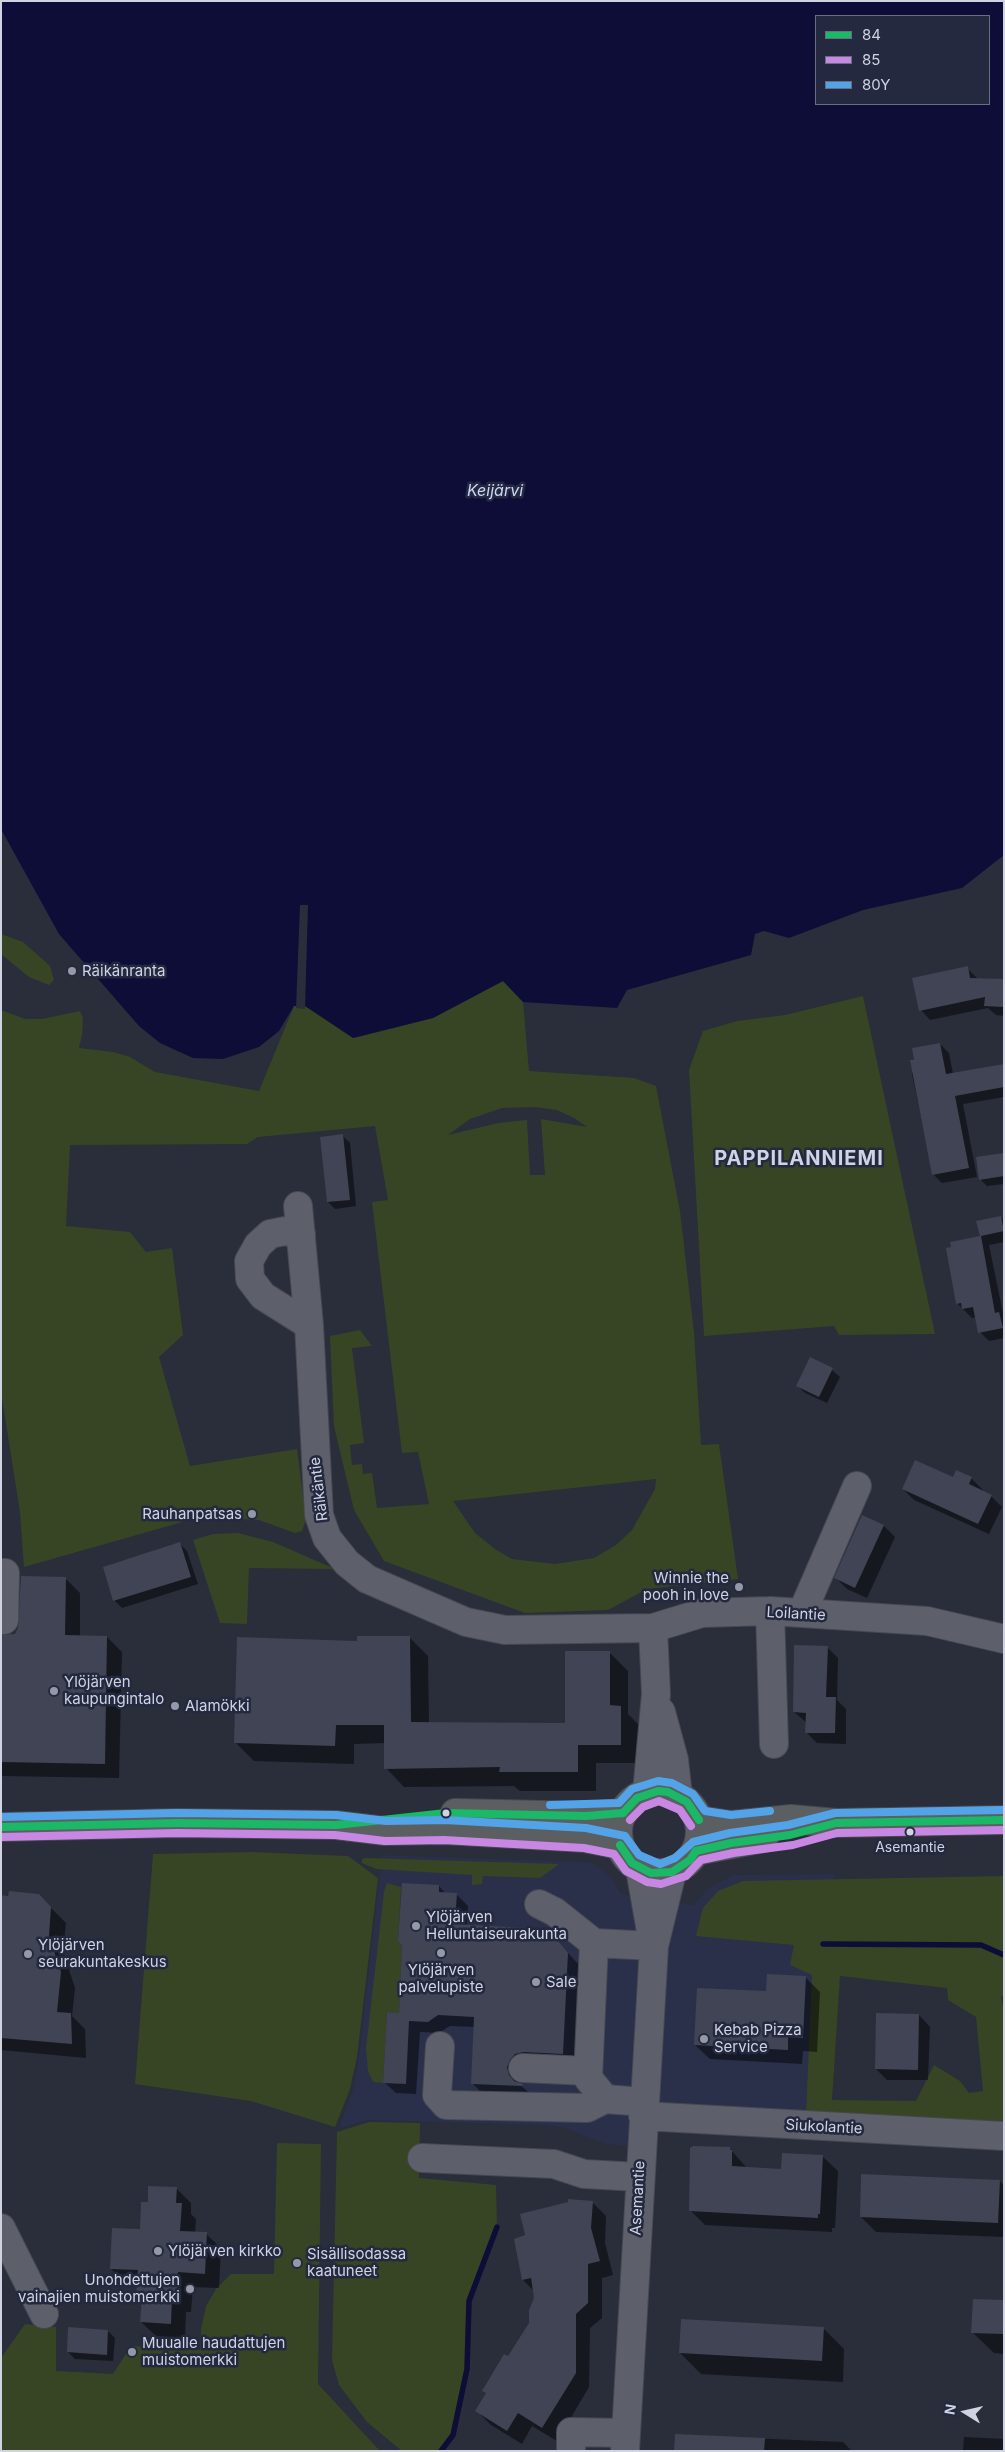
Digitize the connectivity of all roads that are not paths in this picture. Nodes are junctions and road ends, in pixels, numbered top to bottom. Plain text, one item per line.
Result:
1 (298, 1206) dead end
2 (301, 1234) junction
3 (309, 1325) junction
4 (857, 1486) dead end
5 (1, 1573) edge
6 (770, 1612) junction
7 (802, 1614) junction
8 (4, 1620) dead end
9 (654, 1628) junction
10 (1004, 1639) edge
11 (656, 1694) junction
12 (774, 1744) dead end
13 (647, 1793) junction
14 (678, 1796) junction
15 (623, 1814) junction
16 (699, 1820) junction
17 (1004, 1820) edge
18 (836, 1823) junction
19 (336, 1825) junction
20 (1, 1827) edge
21 (620, 1845) junction
22 (696, 1851) junction
23 (640, 1869) junction
24 (672, 1872) junction
25 (539, 1904) dead end
26 (594, 1942) junction
27 (654, 1946) junction
28 (440, 2046) dead end
29 (523, 2068) dead end
30 (588, 2071) junction
31 (604, 2100) junction
32 (644, 2109) junction
33 (1004, 2136) edge
34 (422, 2158) dead end
35 (639, 2177) junction
36 (1, 2228) edge
37 (44, 2314) dead end
38 (625, 2442) edge
39 (570, 2451) edge

1 - 2 street, Räikäntie
2 - 3 street, Räikäntie
2 - 3 street
3 - 9 street, Räikäntie
4 - 7 street
5 - 8 street
6 - 7 street, Loilantie
6 - 9 street, Loilantie
6 - 12 street
7 - 10 street, Loilantie
9 - 11 street
11 - 13 street
11 - 14 street
13 - 14 main road
13 - 15 main road
14 - 16 main road
15 - 19 main road
15 - 21 main road
16 - 18 main road
16 - 22 main road
17 - 18 main road
18 - 22 main road
19 - 20 main road
19 - 21 main road
21 - 23 main road
22 - 24 main road
23 - 24 main road
23 - 27 street, Asemantie
24 - 27 street, Asemantie
25 - 26 street
26 - 27 street
26 - 30 street
27 - 32 street, Asemantie
28 - 31 street
29 - 30 street
30 - 31 street
31 - 32 street, Siukolantie
32 - 33 street, Siukolantie
32 - 35 street, Asemantie
34 - 35 street
35 - 38 street, Asemantie
36 - 37 street
38 - 39 street

